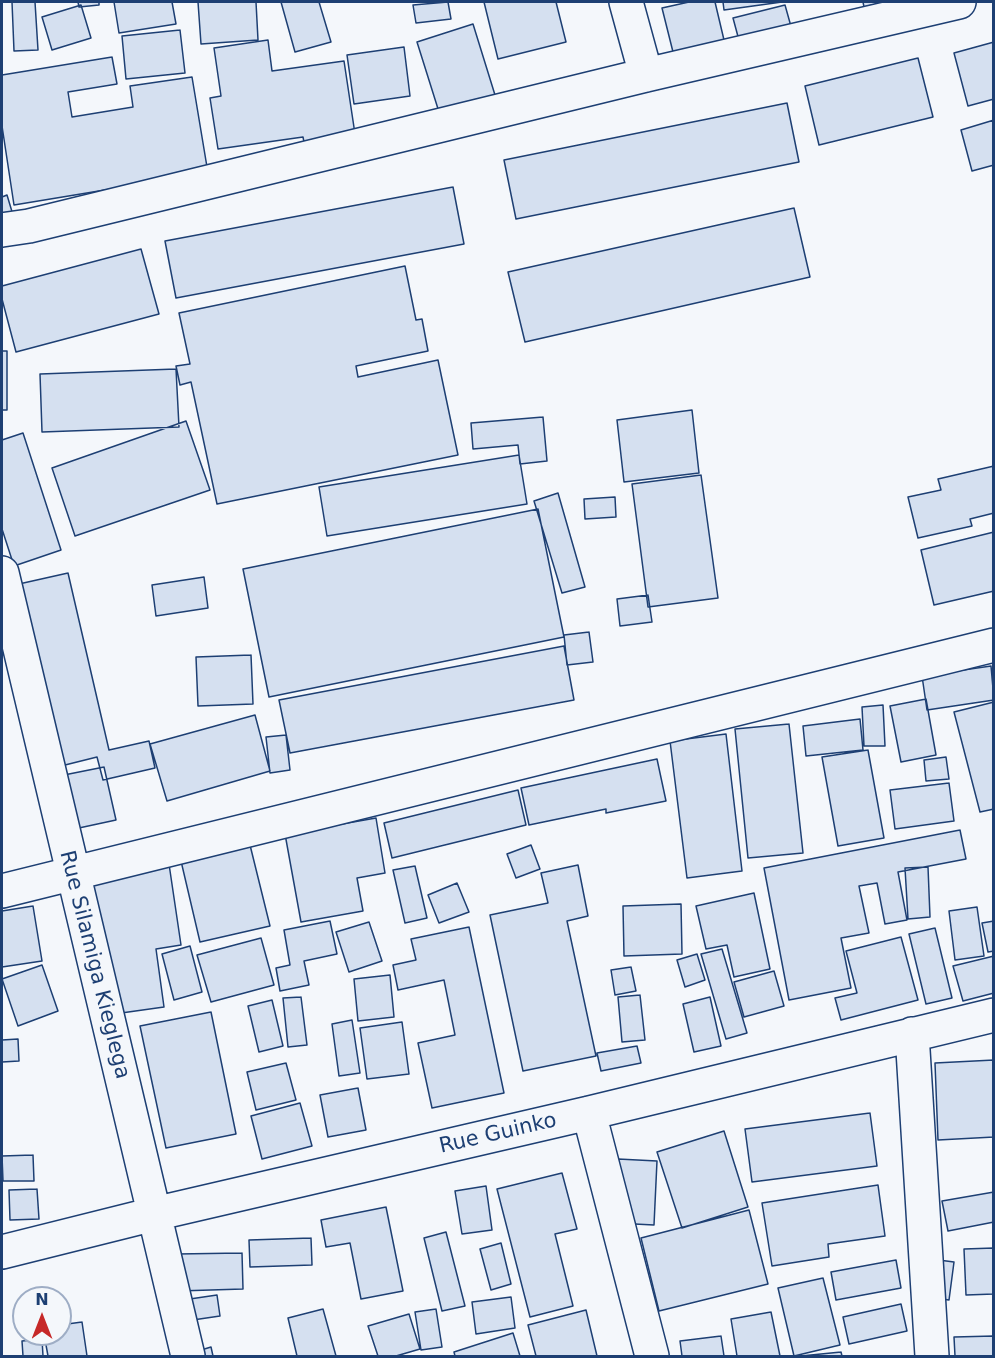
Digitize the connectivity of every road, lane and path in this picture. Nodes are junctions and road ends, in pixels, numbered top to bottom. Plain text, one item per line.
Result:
1 (626, 2) edge
2 (959, 2) edge
3 (646, 75) junction
4 (2, 231) edge
5 (2, 573) edge
6 (993, 645) edge
7 (72, 875) junction
8 (2, 891) edge
9 (993, 1015) edge
10 (912, 1034) junction
11 (589, 1113) junction
12 (154, 1214) junction
13 (2, 1252) edge
14 (188, 1356) edge
15 (652, 1356) edge
16 (932, 1356) edge

1 - 3 street
2 - 3 street
3 - 4 street
5 - 7 street, Rue Silamiga Kieglega
6 - 7 street
7 - 8 street
7 - 12 street, Rue Silamiga Kieglega
9 - 10 street, Rue Guinko
10 - 11 street, Rue Guinko
10 - 16 street
11 - 12 street, Rue Guinko
11 - 15 street
12 - 13 street, Rue Guinko
12 - 14 street, Rue Silamiga Kieglega

